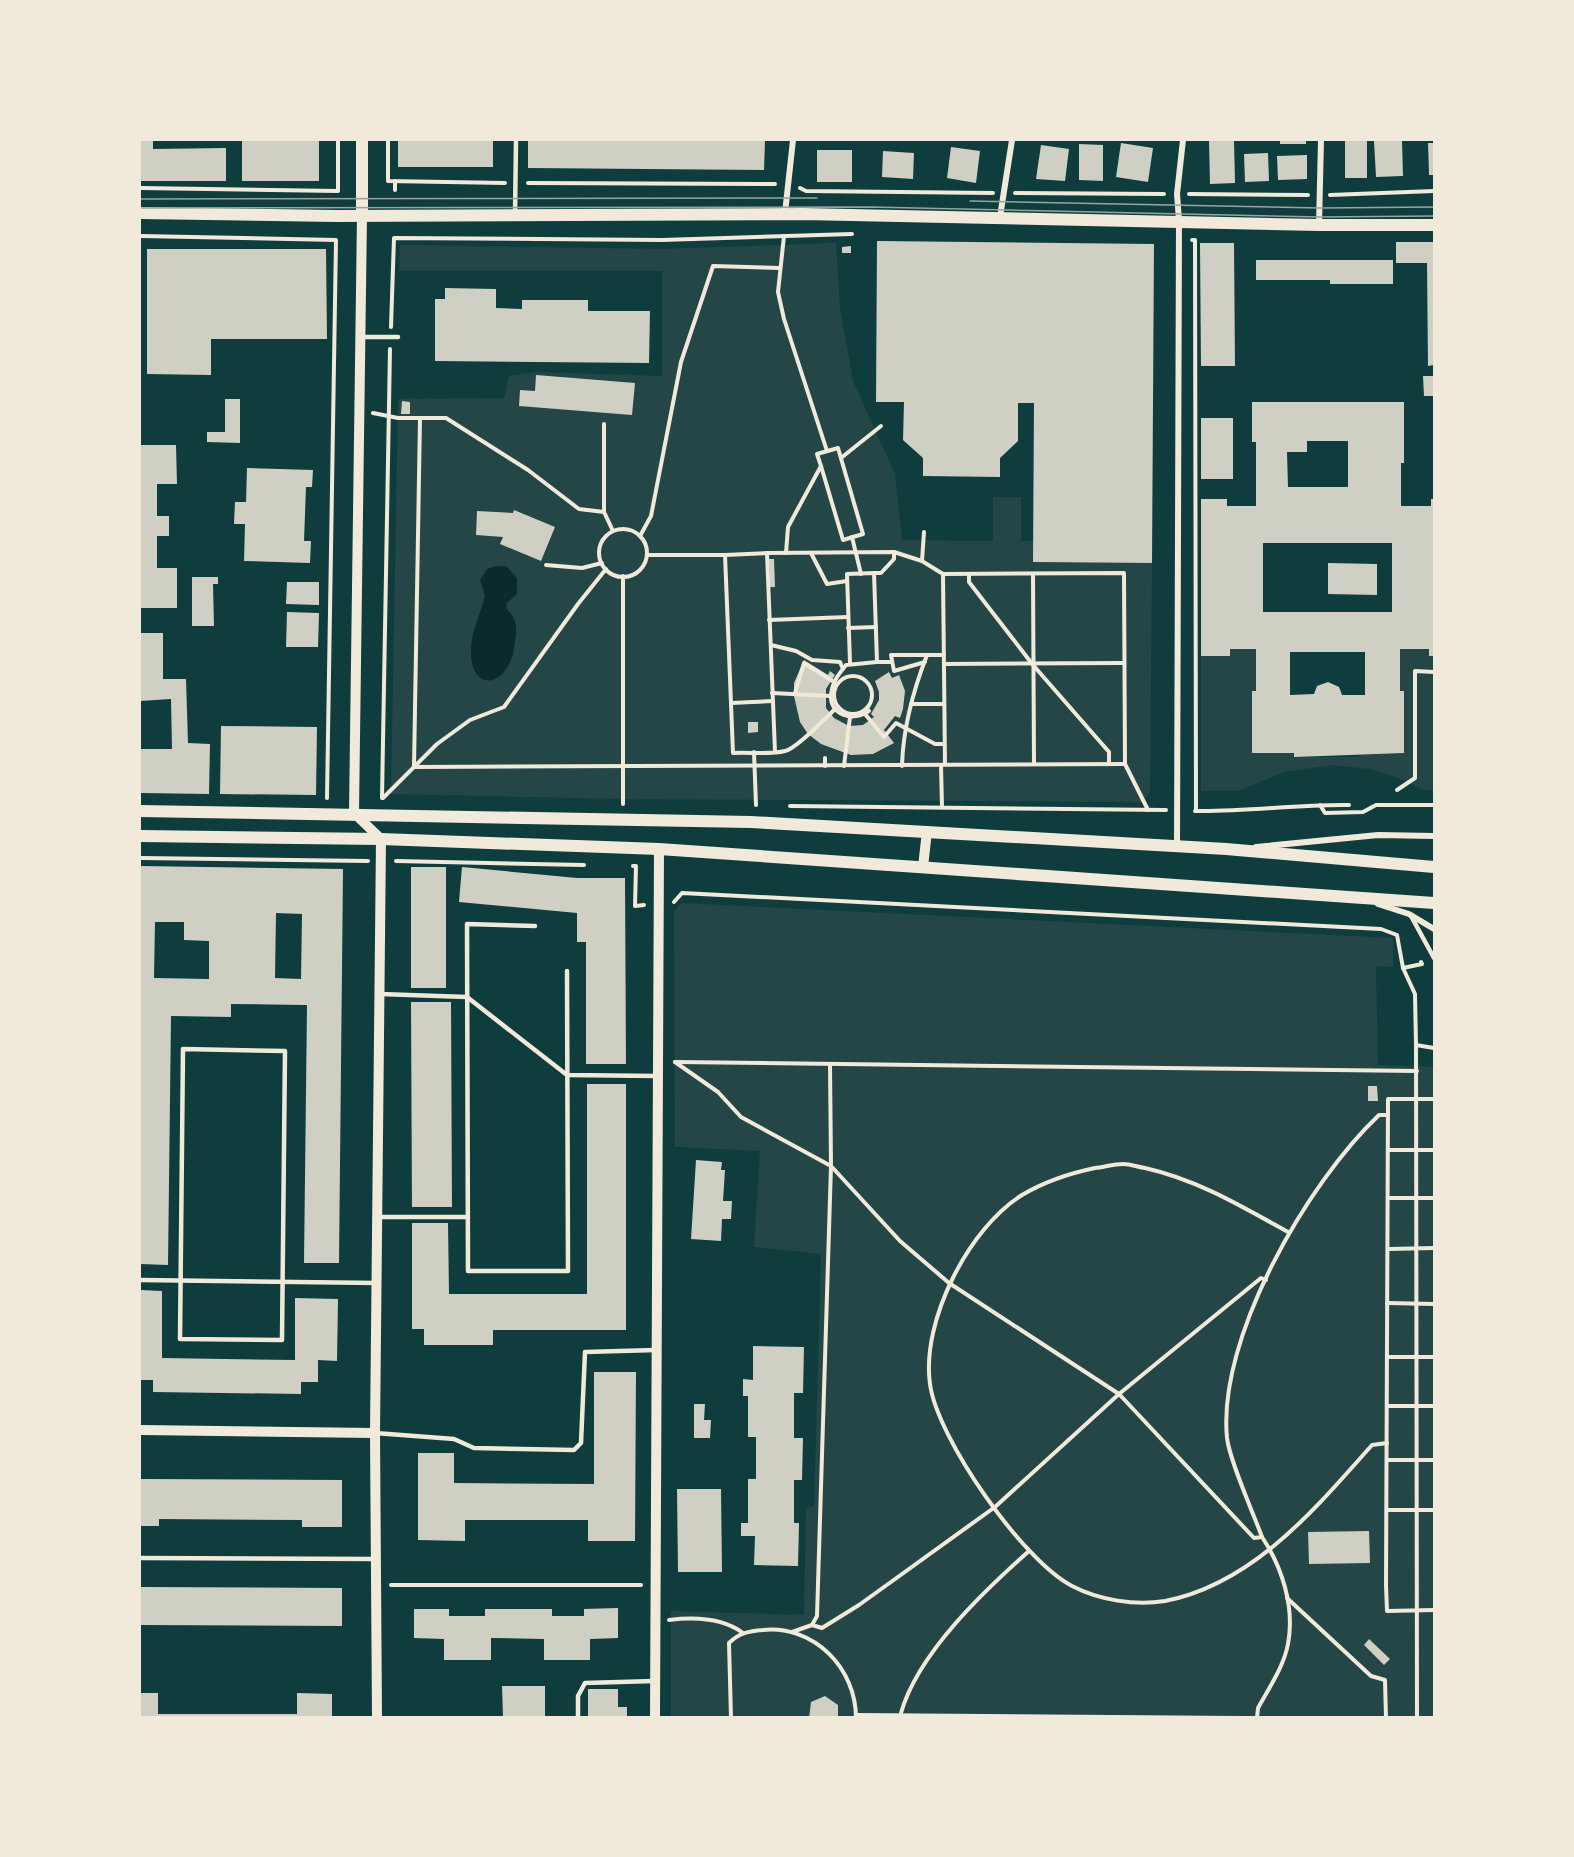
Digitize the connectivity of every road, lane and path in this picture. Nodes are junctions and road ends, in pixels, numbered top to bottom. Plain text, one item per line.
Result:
1 (338, 140) edge
2 (362, 140) edge
3 (388, 140) edge
4 (516, 140) edge
5 (793, 140) edge
6 (1012, 140) edge
7 (1183, 140) edge
8 (1321, 140) edge
9 (395, 181) junction
10 (516, 183) junction
11 (788, 184) junction
12 (140, 188) edge
13 (395, 190) dead end
14 (1434, 191) edge
15 (1004, 193) junction
16 (1177, 194) junction
17 (1320, 195) junction
18 (140, 213) edge
19 (785, 213) junction
20 (362, 215) junction
21 (515, 215) junction
22 (1000, 217) junction
23 (1179, 220) junction
24 (1320, 225) junction
25 (1434, 225) edge
26 (861, 234) dead end
27 (140, 236) edge
28 (784, 236) junction
29 (1179, 240) junction
30 (779, 268) junction
31 (360, 337) junction
32 (390, 337) junction
33 (398, 337) dead end
34 (359, 411) junction
35 (387, 414) junction
36 (420, 419) junction
37 (604, 424) dead end
38 (881, 426) dead end
39 (827, 451) junction
40 (841, 458) junction
41 (821, 466) junction
42 (604, 512) junction
43 (613, 531) junction
44 (924, 532) dead end
45 (640, 536) junction
46 (852, 537) junction
47 (813, 552) junction
48 (894, 552) junction
49 (767, 553) junction
50 (786, 553) junction
51 (647, 555) junction
52 (725, 555) junction
53 (922, 561) junction
54 (602, 563) junction
55 (546, 565) dead end
56 (606, 569) junction
57 (874, 573) junction
58 (861, 574) junction
59 (943, 574) junction
60 (969, 574) junction
61 (1033, 574) junction
62 (623, 576) junction
63 (847, 581) junction
64 (848, 617) junction
65 (769, 620) junction
66 (876, 627) junction
67 (849, 628) junction
68 (771, 645) junction
69 (927, 655) junction
70 (944, 655) junction
71 (878, 662) junction
72 (891, 662) junction
73 (925, 662) junction
74 (850, 663) junction
75 (1124, 663) junction
76 (944, 664) junction
77 (1034, 664) junction
78 (843, 669) junction
79 (1434, 672) edge
80 (838, 680) junction
81 (772, 693) junction
82 (795, 693) junction
83 (831, 696) junction
84 (773, 701) junction
85 (731, 703) junction
86 (910, 704) junction
87 (944, 704) junction
88 (835, 709) junction
89 (866, 711) junction
90 (850, 717) junction
91 (906, 728) junction
92 (944, 744) junction
93 (754, 752) junction
94 (775, 752) junction
95 (825, 758) dead end
96 (943, 764) junction
97 (1034, 764) junction
98 (1109, 764) junction
99 (1125, 764) junction
100 (623, 765) junction
101 (755, 765) junction
102 (844, 765) junction
103 (825, 766) junction
104 (902, 766) junction
105 (414, 767) junction
106 (1397, 790) dead end
107 (329, 797) dead end
108 (372, 798) dead end
109 (382, 798) junction
110 (394, 799) dead end
111 (612, 804) dead end
112 (623, 804) junction
113 (634, 804) dead end
114 (745, 805) dead end
115 (756, 805) junction
116 (767, 805) dead end
117 (1320, 805) junction
118 (1349, 805) dead end
119 (1434, 805) edge
120 (779, 806) dead end
121 (942, 807) junction
122 (1148, 810) junction
123 (1178, 810) junction
124 (140, 811) edge
125 (1196, 811) junction
126 (354, 813) junction
127 (927, 831) junction
128 (140, 836) edge
129 (1434, 836) edge
130 (381, 839) junction
131 (1177, 847) junction
132 (659, 849) junction
133 (1226, 849) junction
134 (140, 858) edge
135 (379, 861) junction
136 (590, 865) dead end
137 (625, 866) dead end
138 (923, 867) junction
139 (1434, 867) edge
140 (1360, 898) junction
141 (658, 903) junction
142 (1434, 903) edge
143 (672, 910) dead end
144 (1409, 914) junction
145 (535, 926) dead end
146 (1434, 929) edge
147 (1434, 958) edge
148 (1422, 964) dead end
149 (1402, 969) junction
150 (567, 971) dead end
151 (379, 994) junction
152 (467, 997) junction
153 (1416, 1045) junction
154 (1434, 1048) edge
155 (675, 1062) junction
156 (656, 1063) junction
157 (830, 1064) junction
158 (1417, 1071) junction
159 (567, 1075) junction
160 (657, 1076) junction
161 (1418, 1099) junction
162 (1434, 1099) edge
163 (1388, 1115) junction
164 (1388, 1150) junction
165 (1418, 1150) junction
166 (1434, 1150) edge
167 (831, 1166) junction
168 (1388, 1197) junction
169 (1418, 1198) junction
170 (1434, 1198) edge
171 (377, 1217) junction
172 (468, 1217) junction
173 (1288, 1232) junction
174 (1434, 1248) edge
175 (1388, 1249) junction
176 (1418, 1249) junction
177 (140, 1280) edge
178 (180, 1280) junction
179 (1266, 1280) junction
180 (283, 1282) junction
181 (377, 1283) junction
182 (950, 1283) junction
183 (1387, 1303) junction
184 (1418, 1304) junction
185 (1434, 1304) edge
186 (656, 1350) junction
187 (1387, 1357) junction
188 (1417, 1357) junction
189 (1434, 1357) edge
190 (1119, 1394) junction
191 (1387, 1406) junction
192 (1417, 1406) junction
193 (1434, 1406) edge
194 (140, 1431) edge
195 (375, 1433) junction
196 (1387, 1443) junction
197 (1387, 1460) junction
198 (1417, 1460) junction
199 (1434, 1460) edge
200 (995, 1507) junction
201 (1387, 1510) junction
202 (1417, 1510) junction
203 (1434, 1510) edge
204 (1262, 1537) junction
205 (1270, 1549) junction
206 (1029, 1551) junction
207 (140, 1558) edge
208 (376, 1559) junction
209 (376, 1585) junction
210 (654, 1585) junction
211 (1287, 1598) junction
212 (667, 1608) dead end
213 (1434, 1610) edge
214 (1417, 1611) junction
215 (667, 1620) junction
216 (812, 1625) junction
217 (667, 1631) dead end
218 (792, 1632) junction
219 (743, 1633) junction
220 (655, 1682) junction
221 (901, 1713) junction
222 (856, 1716) edge
223 (377, 1718) edge
224 (578, 1718) edge
225 (655, 1718) edge
226 (731, 1718) edge
227 (1240, 1718) edge
228 (1257, 1718) edge
229 (1386, 1718) edge
230 (1417, 1718) edge

1 - 12 path
2 - 20 main road
3 - 9 path
4 - 10 lane
5 - 11 street
6 - 15 street
7 - 16 street
8 - 17 street
9 - 10 path
9 - 13 path
10 - 11 path
10 - 21 lane
11 - 15 path
11 - 19 street
14 - 17 path
15 - 16 path
15 - 22 street
16 - 17 path
16 - 23 street
17 - 24 street
18 - 20 main road
19 - 21 main road
19 - 22 main road
20 - 21 main road
20 - 31 street
22 - 23 main road
23 - 24 main road
23 - 29 street
24 - 25 main road
26 - 28 path
27 - 107 path
28 - 30 path
28 - 32 path
29 - 123 street
29 - 125 path
30 - 39 path
30 - 45 path
31 - 32 lane
31 - 34 street
32 - 33 lane
32 - 35 path
34 - 35 path
34 - 126 street
35 - 36 path
35 - 109 path
36 - 42 path
36 - 105 path
37 - 42 path
38 - 40 path
39 - 40 path
39 - 41 path
40 - 46 path
41 - 46 path
41 - 50 path
42 - 43 path
43 - 45 path
43 - 54 path
44 - 53 path
45 - 51 path
46 - 58 path
47 - 48 path
47 - 50 path
47 - 63 path
48 - 53 path
48 - 57 path
49 - 50 path
49 - 52 path
49 - 65 path
51 - 52 path
51 - 62 path
52 - 85 path
53 - 59 path
54 - 55 path
54 - 56 path
56 - 62 path
56 - 105 path
57 - 58 path
57 - 66 path
58 - 63 path
59 - 60 path
59 - 70 path
60 - 61 path
60 - 77 path
61 - 75 path
61 - 77 path
62 - 100 path
63 - 64 path
64 - 65 path
64 - 67 path
65 - 68 path
66 - 67 path
66 - 71 path
67 - 74 path
68 - 78 path
68 - 81 path
69 - 70 path
69 - 72 path
69 - 73 path
70 - 76 path
71 - 72 path
71 - 74 path
72 - 73 path
73 - 86 path
74 - 78 path
75 - 77 path
75 - 99 path
76 - 77 path
76 - 87 path
77 - 97 path
77 - 98 path
78 - 80 path
79 - 106 path
80 - 82 path
80 - 83 path
80 - 89 path
80 - 89 path
81 - 82 path
81 - 84 path
82 - 83 path
83 - 88 path
84 - 85 path
84 - 94 path
85 - 93 path
86 - 87 path
86 - 91 path
87 - 92 path
88 - 90 path
88 - 94 path
89 - 90 path
89 - 91 path
90 - 102 path
91 - 92 path
91 - 104 path
92 - 96 path
93 - 94 path
93 - 101 path
95 - 103 path
96 - 97 path
96 - 104 path
96 - 121 path
97 - 98 path
98 - 99 path
99 - 122 path
100 - 101 path
100 - 105 path
100 - 112 path
101 - 103 path
101 - 115 path
102 - 103 path
102 - 104 path
105 - 109 path
108 - 109 path
109 - 110 path
111 - 112 path
112 - 113 path
114 - 115 path
115 - 116 path
117 - 118 path
117 - 119 path
117 - 125 path
120 - 121 path
121 - 122 path
122 - 123 path
123 - 125 path
123 - 131 street
124 - 126 main road
126 - 127 main road
126 - 130 street
127 - 131 main road
127 - 138 street
128 - 130 main road
129 - 133 street
130 - 132 main road
130 - 135 street
131 - 133 main road
132 - 138 main road
132 - 141 street
133 - 139 main road
134 - 135 path
135 - 136 path
135 - 151 street
137 - 141 path
138 - 140 main road
140 - 142 main road
140 - 144 street
141 - 156 street
143 - 149 path
144 - 146 street
144 - 147 lane
145 - 152 lane
148 - 149 path
149 - 153 path
150 - 159 lane
151 - 152 lane
151 - 171 street
152 - 159 lane
152 - 172 lane
153 - 154 path
153 - 158 path
155 - 156 path
155 - 157 path
155 - 167 path
156 - 160 street
157 - 158 path
157 - 167 path
158 - 161 path
159 - 160 lane
159 - 172 lane
160 - 186 street
161 - 162 path
161 - 163 path
161 - 165 path
163 - 164 path
163 - 173 path
164 - 165 path
164 - 168 path
165 - 166 path
165 - 169 path
167 - 182 path
167 - 216 path
168 - 169 path
168 - 175 path
169 - 170 path
169 - 176 path
171 - 172 lane
171 - 181 street
173 - 179 path
173 - 182 path
174 - 176 path
175 - 176 path
175 - 183 path
176 - 184 path
177 - 178 lane
178 - 180 lane
178 - 180 lane
178 - 180 lane
179 - 190 path
179 - 204 path
180 - 181 lane
181 - 195 street
182 - 190 path
182 - 200 path
183 - 184 path
183 - 187 path
184 - 185 path
184 - 188 path
186 - 195 lane
186 - 210 street
187 - 188 path
187 - 191 path
188 - 189 path
188 - 192 path
190 - 200 path
190 - 204 path
191 - 192 path
191 - 196 path
192 - 193 path
192 - 198 path
194 - 195 street
195 - 208 street
196 - 197 path
196 - 205 path
197 - 198 path
197 - 201 path
198 - 199 path
198 - 202 path
200 - 206 path
200 - 216 path
201 - 202 path
201 - 214 path
202 - 203 path
202 - 214 path
204 - 205 path
205 - 206 path
205 - 211 path
206 - 221 path
207 - 208 lane
208 - 209 street
209 - 210 path
209 - 223 street
210 - 220 street
211 - 228 path
211 - 229 path
212 - 215 path
213 - 214 path
214 - 230 path
215 - 217 path
215 - 219 path
216 - 218 path
218 - 219 path
218 - 222 path
219 - 226 path
220 - 224 lane
220 - 225 street
221 - 222 path
221 - 227 path

